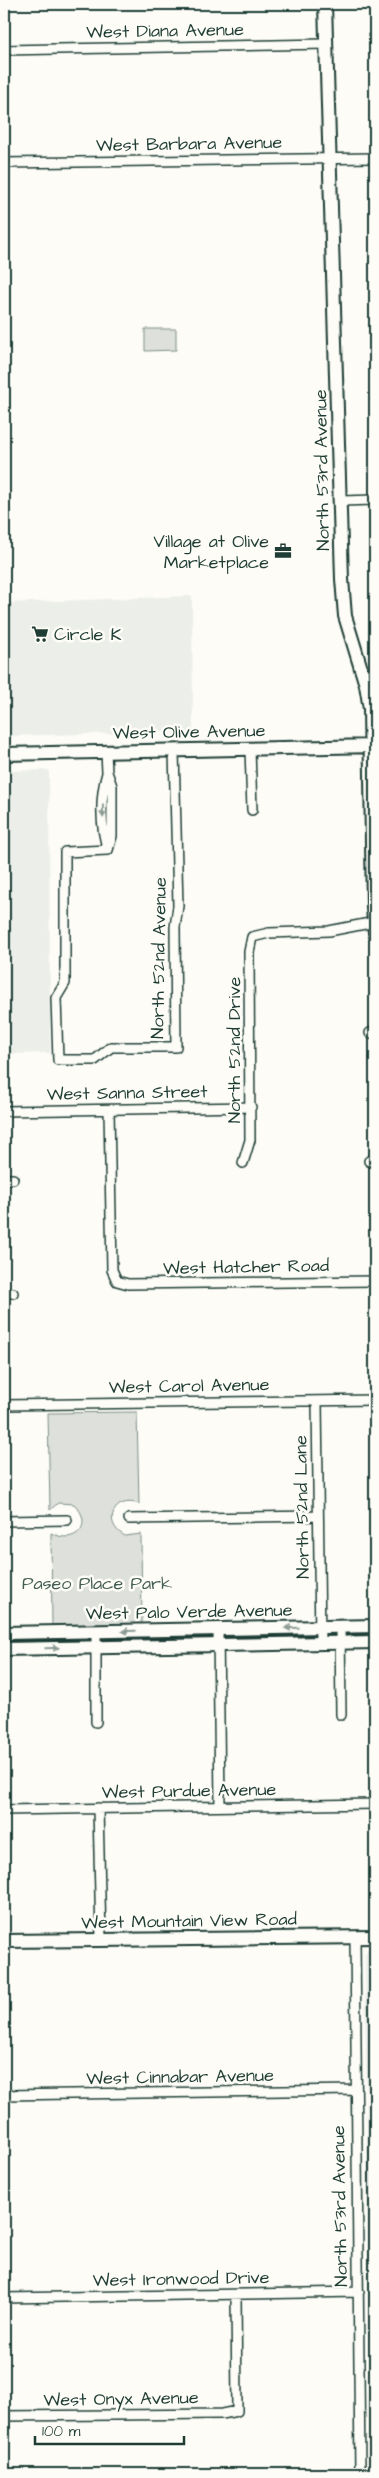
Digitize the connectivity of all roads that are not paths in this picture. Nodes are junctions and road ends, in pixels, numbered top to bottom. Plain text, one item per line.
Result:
1 (325, 4) edge
2 (326, 44) junction
3 (4, 50) edge
4 (330, 158) junction
5 (375, 158) edge
6 (4, 163) edge
7 (375, 500) edge
8 (341, 501) junction
9 (373, 746) edge
10 (250, 749) junction
11 (174, 750) junction
12 (106, 752) junction
13 (4, 754) edge
14 (252, 810) dead end
15 (375, 926) edge
16 (251, 1107) junction
17 (109, 1110) junction
18 (4, 1112) edge
19 (243, 1163) dead end
20 (375, 1281) edge
21 (375, 1400) edge
22 (316, 1401) junction
23 (4, 1405) edge
24 (318, 1516) junction
25 (129, 1519) dead end
26 (67, 1520) dead end
27 (4, 1521) edge
28 (375, 1626) edge
29 (340, 1627) junction
30 (319, 1628) junction
31 (218, 1629) junction
32 (96, 1631) junction
33 (4, 1633) edge
34 (375, 1642) edge
35 (340, 1643) junction
36 (320, 1644) junction
37 (218, 1645) junction
38 (96, 1647) junction
39 (4, 1649) edge
40 (341, 1715) dead end
41 (96, 1722) dead end
42 (375, 1804) edge
43 (220, 1806) junction
44 (98, 1808) junction
45 (4, 1810) edge
46 (355, 1937) junction
47 (375, 1937) edge
48 (101, 1939) junction
49 (4, 1941) edge
50 (356, 2090) junction
51 (4, 2095) edge
52 (359, 2292) junction
53 (236, 2294) junction
54 (4, 2298) edge
55 (4, 2416) edge
56 (360, 2474) edge

1 - 2 street, North 53rd Avenue
2 - 3 street, West Diana Avenue
2 - 4 street, North 53rd Avenue
4 - 5 street, West Barbara Avenue
4 - 6 street, West Barbara Avenue
4 - 8 street, North 53rd Avenue
7 - 8 street
8 - 9 street, North 53rd Avenue
9 - 10 street, West Olive Avenue
9 - 15 street, North 53rd Avenue
10 - 11 street, West Olive Avenue
10 - 14 street
11 - 12 street, West Olive Avenue
11 - 12 street, North 52nd Avenue
12 - 13 street, West Olive Avenue
15 - 16 street, North 52nd Drive
16 - 17 street, West Sanna Street
16 - 19 street, North 52nd Drive
17 - 18 street, West Sanna Street
17 - 20 street, West Hatcher Road
21 - 22 street, West Carol Avenue
22 - 23 street, West Carol Avenue
22 - 24 street, North 52nd Lane
24 - 25 street
24 - 30 street, North 52nd Lane
26 - 27 street
28 - 29 street, West Palo Verde Avenue
29 - 30 street, West Palo Verde Avenue
29 - 35 street
30 -> 31 street, West Palo Verde Avenue
30 - 36 street, North 52nd Lane
31 -> 32 street, West Palo Verde Avenue
31 - 37 street
32 - 33 street, West Palo Verde Avenue
32 - 38 street
34 - 35 street, West Palo Verde Avenue
35 - 36 street, West Palo Verde Avenue
35 - 40 street
36 - 37 street, West Palo Verde Avenue
37 - 38 street, West Palo Verde Avenue
37 - 43 street
39 -> 38 street, West Palo Verde Avenue
38 - 41 street
42 - 43 street, West Purdue Avenue
43 - 44 street, West Purdue Avenue
44 - 45 street, West Purdue Avenue
44 - 48 street
46 - 47 street, West Mountain View Road
46 - 48 street, West Mountain View Road
46 - 50 street, North 53rd Avenue
48 - 49 street, West Mountain View Road
50 - 51 street, West Cinnabar Avenue
50 - 52 street, North 53rd Avenue
52 - 53 street, West Ironwood Drive
52 - 56 street, North 53rd Avenue
53 - 54 street, West Ironwood Drive
53 - 55 street, West Onyx Avenue

